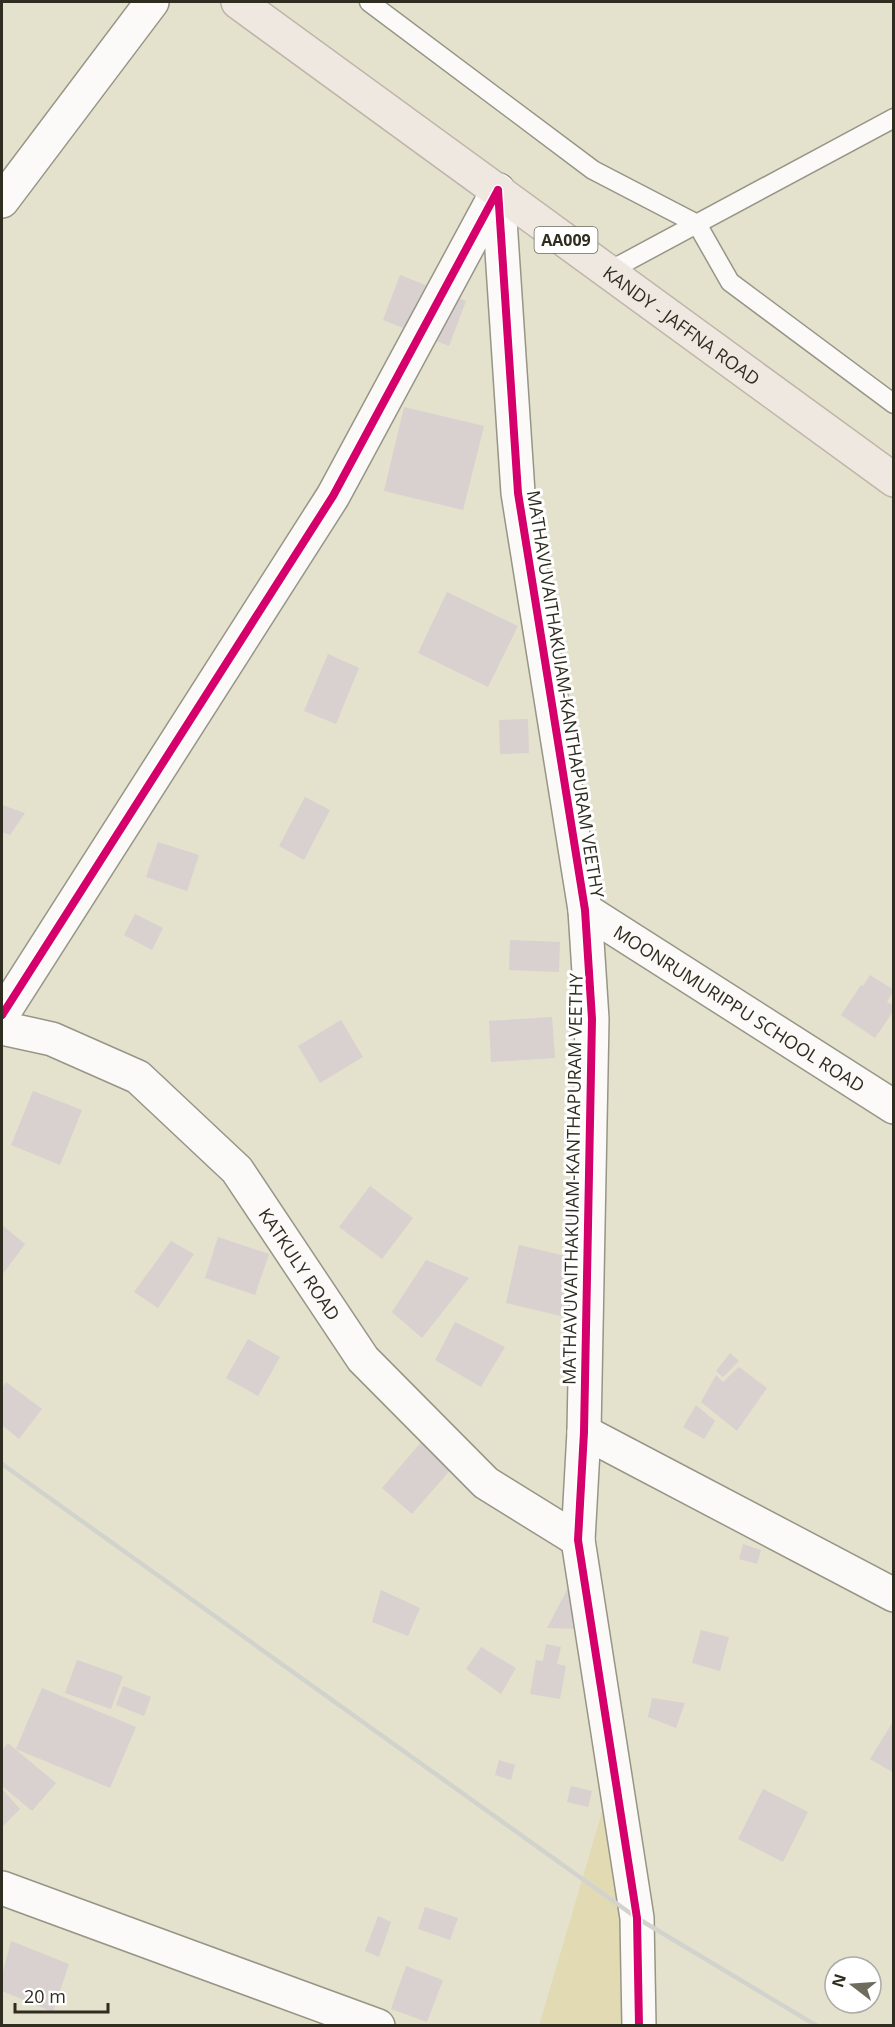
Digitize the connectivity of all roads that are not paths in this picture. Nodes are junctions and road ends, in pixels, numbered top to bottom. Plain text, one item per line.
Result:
1 (152, 2) edge
2 (238, 2) edge
3 (369, 2) edge
4 (894, 118) edge
5 (498, 190) junction
6 (2, 201) edge
7 (697, 225) junction
8 (609, 271) junction
9 (894, 404) edge
10 (894, 480) edge
11 (585, 910) junction
12 (2, 1015) edge
13 (2, 1028) edge
14 (894, 1107) edge
15 (584, 1432) junction
16 (578, 1540) junction
17 (894, 1595) edge
18 (2, 1888) edge
19 (378, 2025) edge
20 (639, 2025) edge

1 - 6 street
2 - 5 highway, KANDY - JAFFNA ROAD / AA009
3 - 7 lane
4 - 7 lane
5 - 8 highway, KANDY - JAFFNA ROAD / AA009
5 - 11 street, MATHAVUVAITHAKUIAM-KANTHAPURAM VEETHY
5 - 12 street
7 - 8 lane
7 - 9 lane
8 - 10 highway, KANDY - JAFFNA ROAD / AA009
11 - 14 street, MOONRUMURIPPU SCHOOL ROAD
11 - 15 street, MATHAVUVAITHAKUIAM-KANTHAPURAM VEETHY
13 - 16 street, KATKULY ROAD
15 - 16 street, MATHAVUVAITHAKUIAM-KANTHAPURAM VEETHY
15 - 17 street
16 - 20 street, MATHAVUVAITHAKUIAM-KANTHAPURAM VEETHY
18 - 19 street

